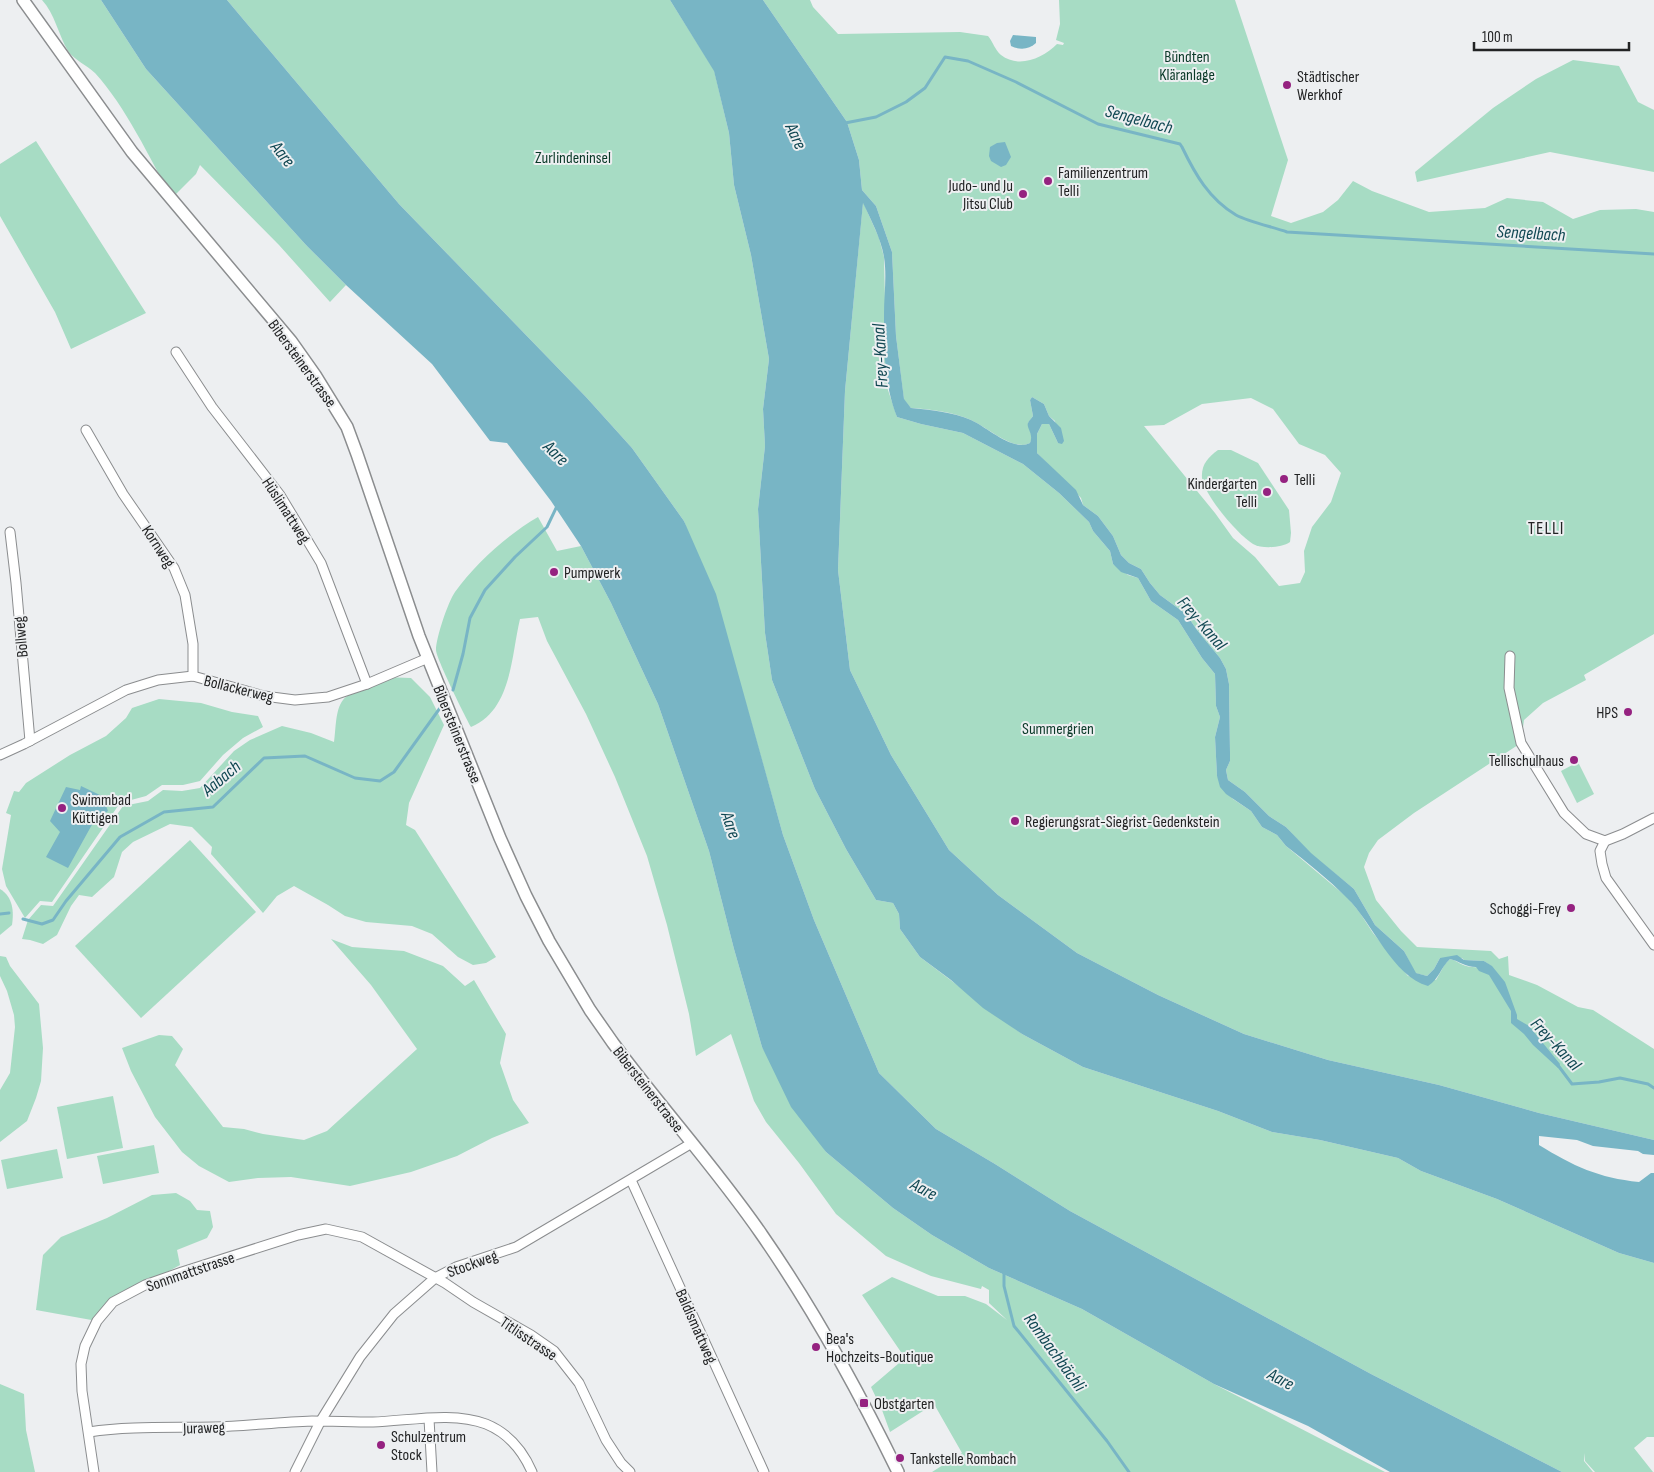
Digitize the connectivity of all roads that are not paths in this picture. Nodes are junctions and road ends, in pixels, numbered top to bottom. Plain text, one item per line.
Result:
1 (23, 0) edge
2 (176, 352) dead end
3 (86, 430) dead end
4 (10, 532) dead end
5 (1510, 656) dead end
6 (428, 658) junction
7 (193, 676) junction
8 (367, 684) junction
9 (30, 741) junction
10 (0, 755) edge
11 (1654, 818) edge
12 (1605, 841) junction
13 (1654, 945) edge
14 (692, 1143) junction
15 (630, 1180) junction
16 (434, 1278) junction
17 (429, 1419) junction
18 (320, 1422) junction
19 (89, 1432) junction
20 (94, 1472) edge
21 (296, 1472) edge
22 (432, 1472) edge
23 (532, 1472) edge
24 (630, 1472) edge
25 (764, 1472) edge
26 (898, 1472) edge

1 - 6 main road, Bibersteinerstrasse
2 - 8 street, Hüslimattweg
3 - 7 street, Kornweg
4 - 9 street, Bollweg
5 - 12 street
6 - 8 street, Bollackerweg
6 - 14 main road, Bibersteinerstrasse
7 - 8 street, Bollackerweg
7 - 9 street, Bollackerweg
9 - 10 street, Bollackerweg
11 - 12 street
12 - 13 street
14 - 15 street, Stockweg
14 - 26 main road, Bibersteinerstrasse
15 - 16 street, Stockweg
15 - 25 street, Baldismattweg
16 - 18 street, Stockweg
16 - 19 street, Sonnmattstrasse
16 - 24 street, Titlisstrasse
17 - 18 street, Juraweg
17 - 22 street
17 - 23 street, Juraweg
18 - 19 street, Juraweg
18 - 21 street, Stockweg
19 - 20 street, Sonnmattstrasse

